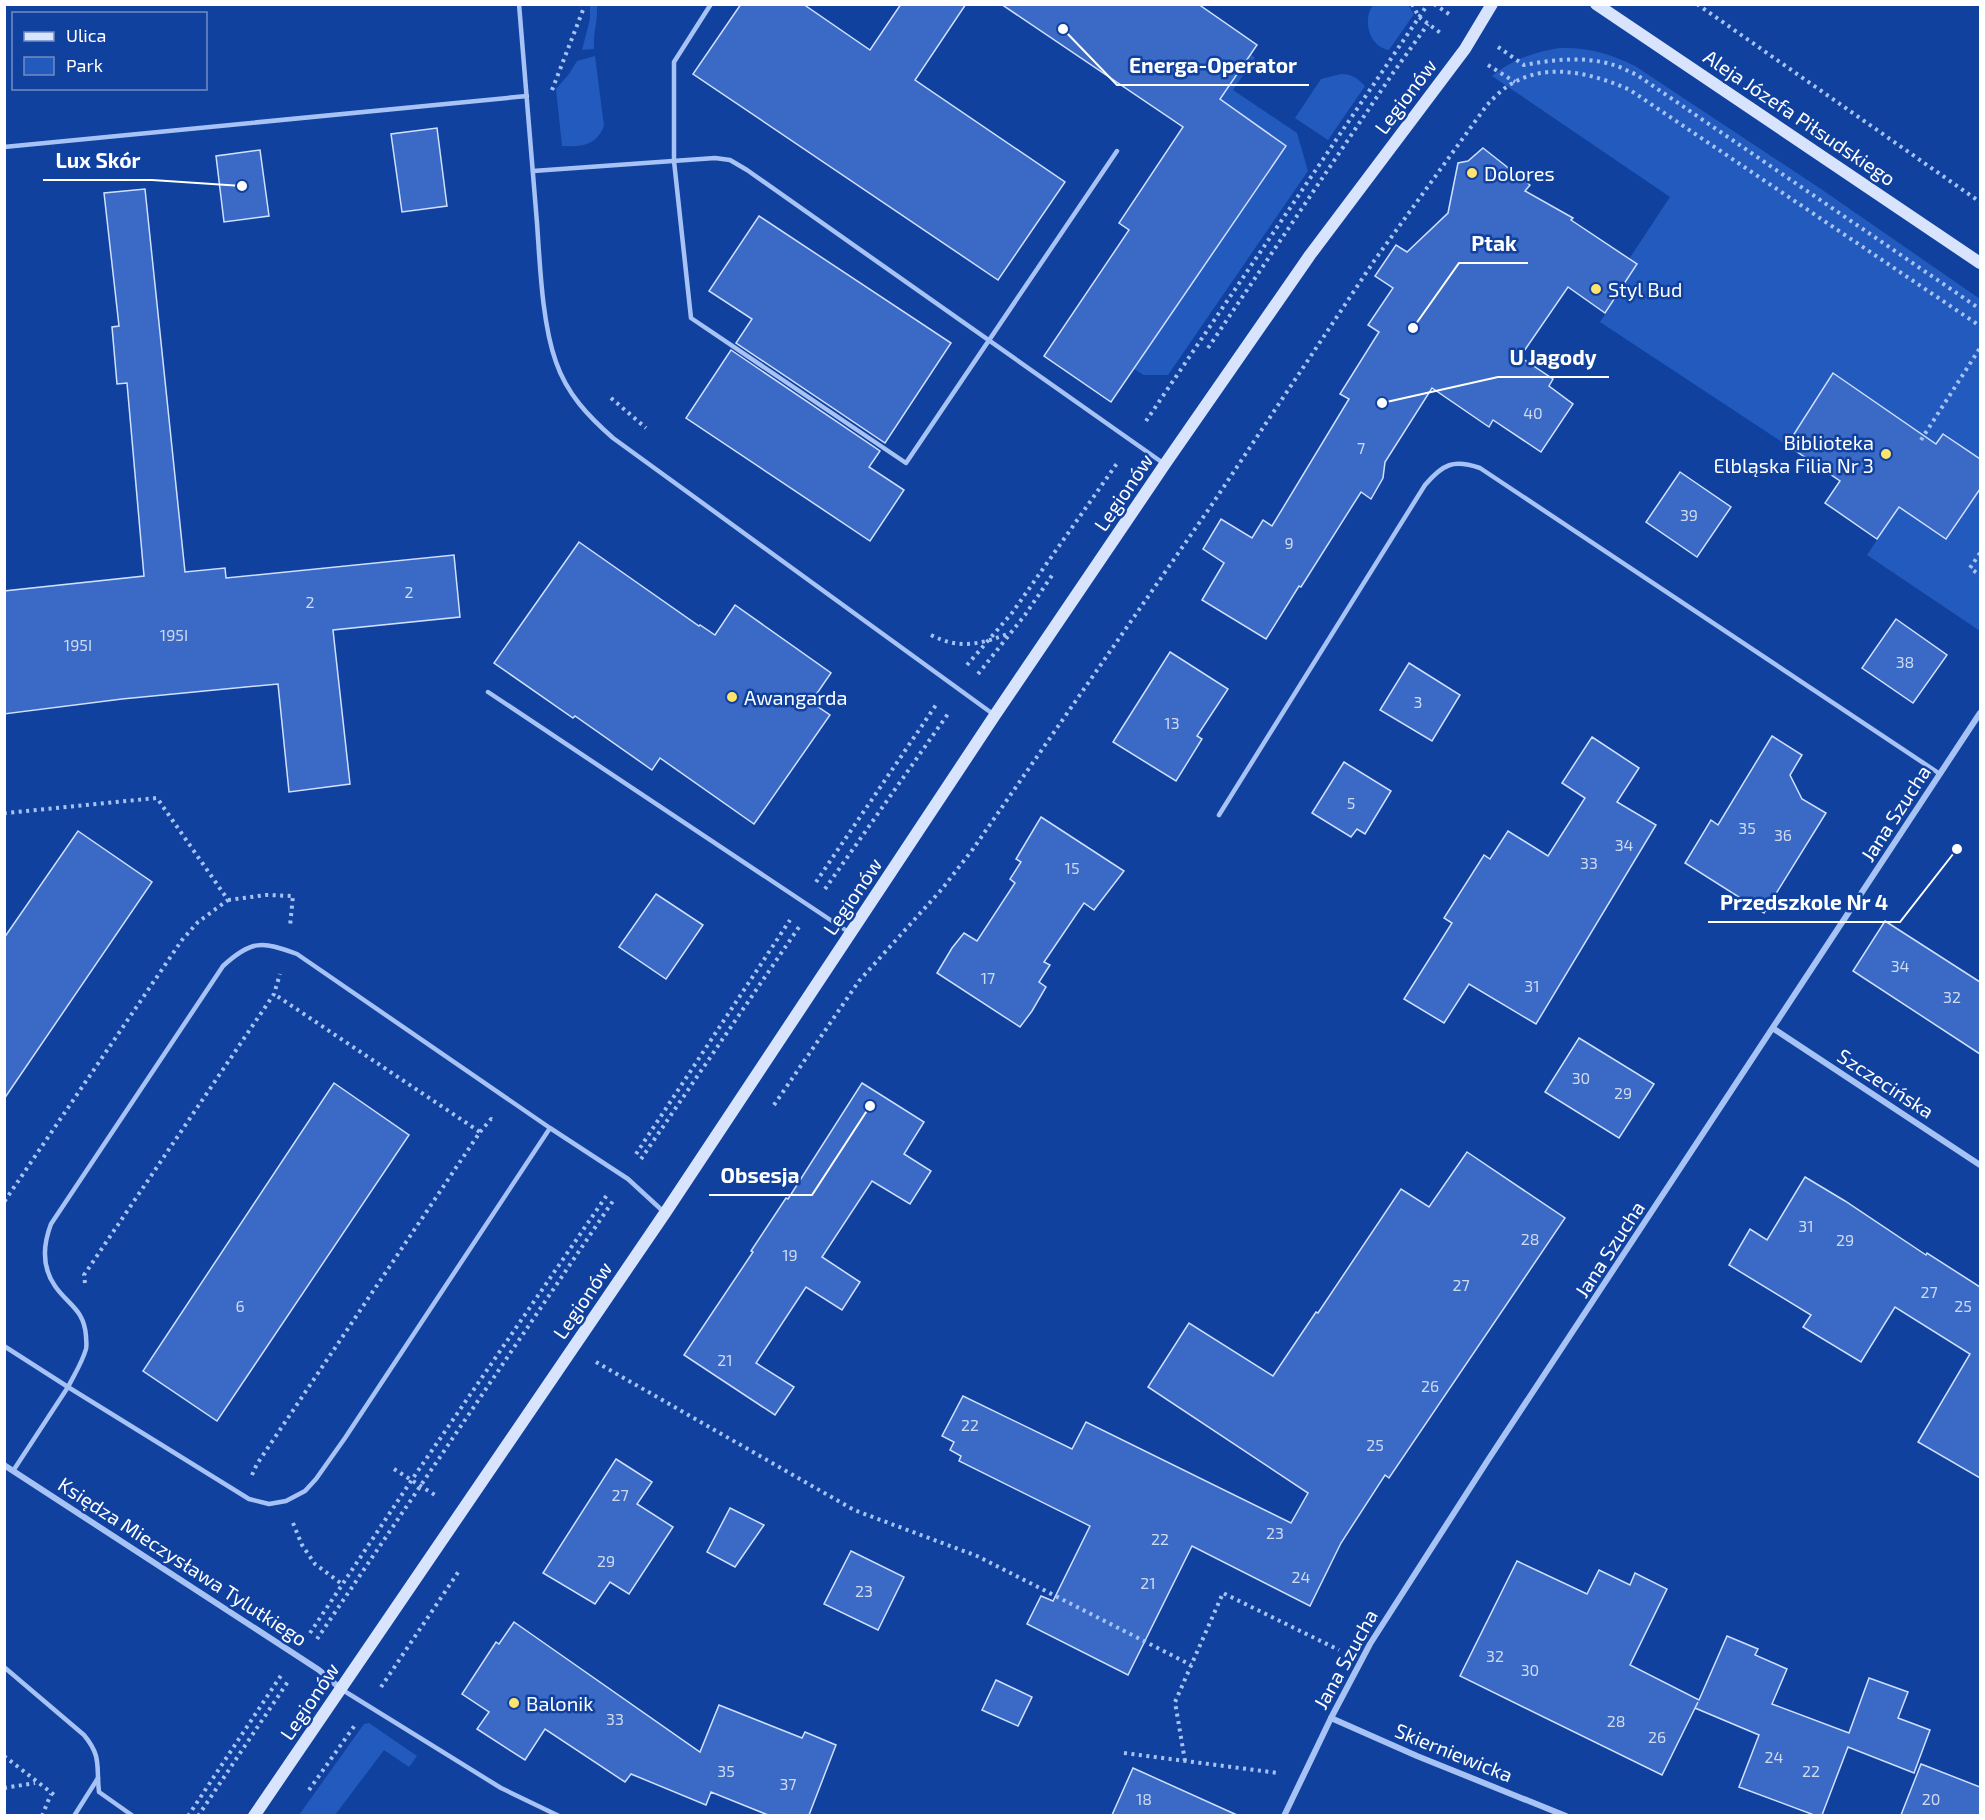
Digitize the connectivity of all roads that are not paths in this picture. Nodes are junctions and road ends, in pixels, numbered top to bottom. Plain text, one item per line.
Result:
1 (519, 4) edge
2 (711, 4) edge
3 (1492, 4) edge
4 (1596, 4) edge
5 (526, 96) junction
6 (4, 147) edge
7 (1117, 151) dead end
8 (674, 160) junction
9 (533, 171) junction
10 (1980, 262) edge
11 (989, 341) junction
12 (1165, 464) junction
13 (488, 692) dead end
14 (1980, 713) edge
15 (995, 716) junction
16 (1940, 774) junction
17 (1219, 815) dead end
18 (850, 933) junction
19 (1774, 1029) junction
20 (550, 1128) junction
21 (1980, 1165) edge
22 (665, 1213) junction
23 (4, 1346) edge
24 (68, 1387) junction
25 (4, 1465) edge
26 (14, 1471) junction
27 (4, 1667) edge
28 (341, 1689) junction
29 (1331, 1718) junction
30 (98, 1778) junction
31 (74, 1815) edge
32 (133, 1815) edge
33 (254, 1815) edge
34 (559, 1815) edge
35 (1284, 1815) edge
36 (1566, 1815) edge

1 - 5 lane
2 - 8 lane
3 - 12 street, Legionów
4 - 10 street, Aleja Józefa Piłsudskiego
5 - 6 lane
5 - 9 lane
7 - 11 lane
8 - 9 lane
8 - 11 lane
8 - 11 lane
9 - 15 lane
11 - 12 lane
12 - 15 street, Legionów
13 - 18 lane
14 - 16 street, Jana Szucha
15 - 18 street, Legionów
16 - 17 lane
16 - 19 street, Jana Szucha
18 - 22 street, Legionów
19 - 21 street, Szczecińska
19 - 29 street, Jana Szucha
20 - 22 lane
20 - 24 lane
20 - 24 lane
22 - 28 street, Legionów
23 - 24 lane
24 - 26 lane
25 - 26 street, Księdza Mieczysława Tylutkiego
26 - 28 street, Księdza Mieczysława Tylutkiego
27 - 30 lane
28 - 33 street, Legionów
28 - 34 lane
29 - 35 street, Jana Szucha
29 - 36 street, Skierniewicka
30 - 31 lane
30 - 32 lane

